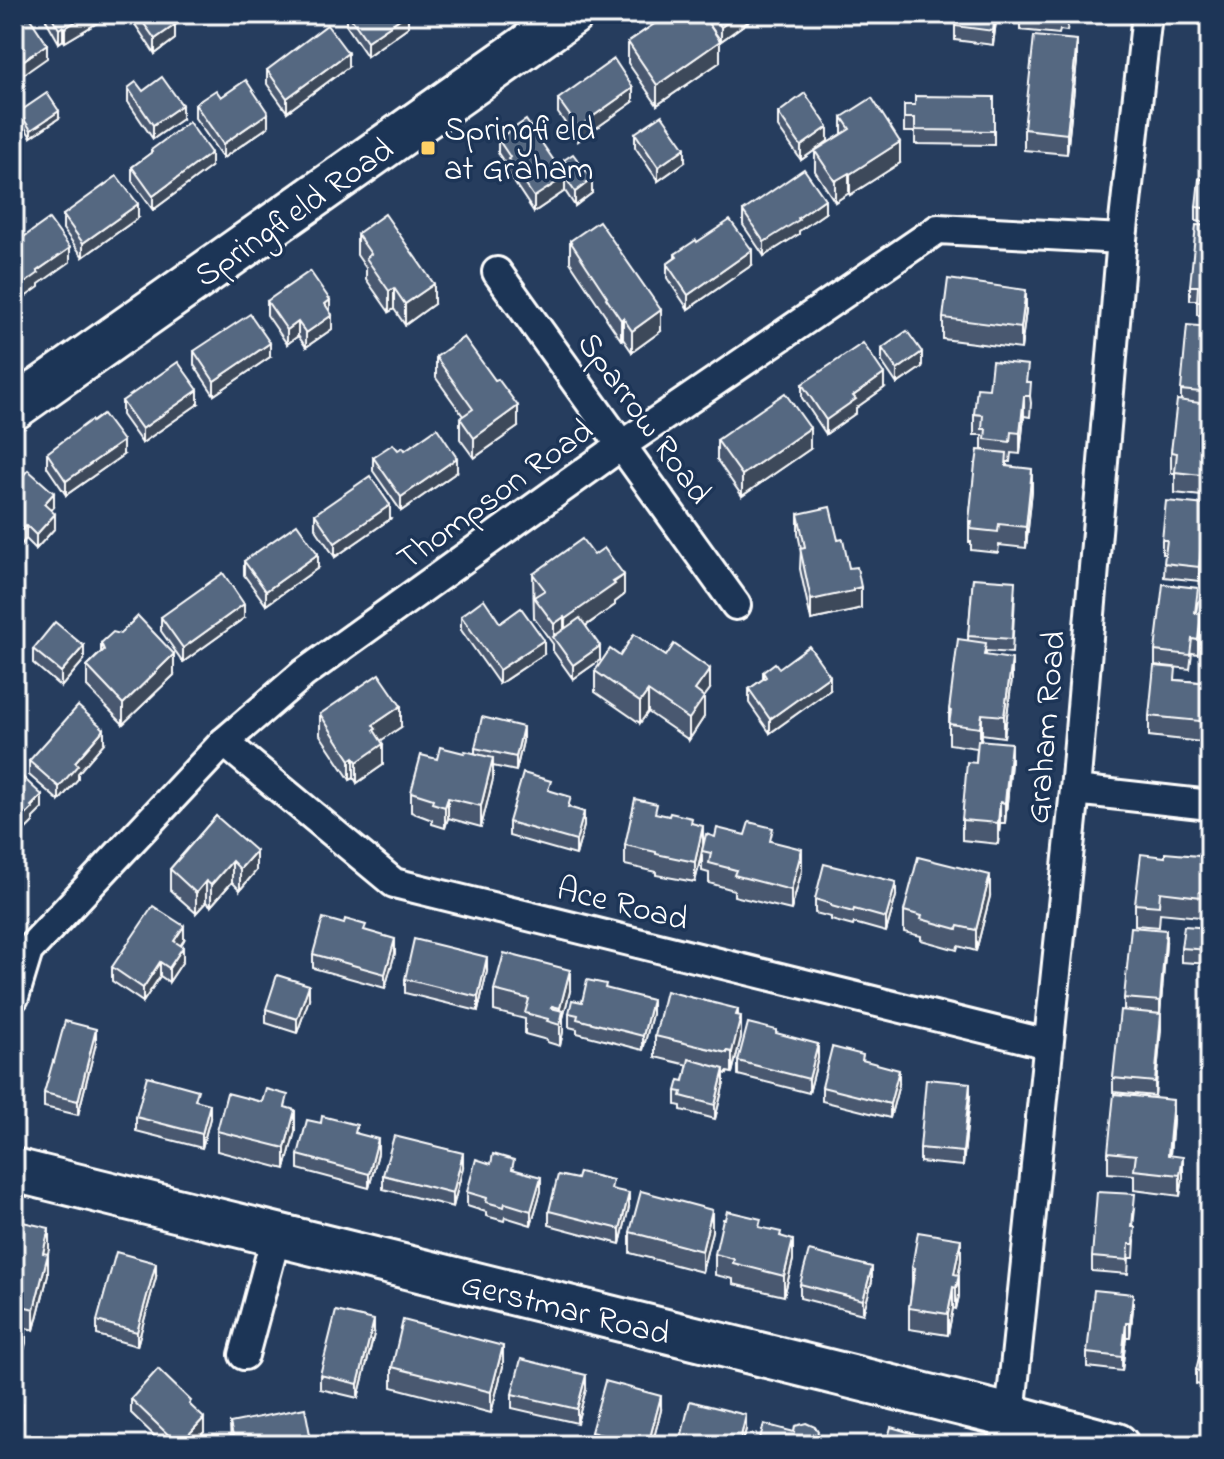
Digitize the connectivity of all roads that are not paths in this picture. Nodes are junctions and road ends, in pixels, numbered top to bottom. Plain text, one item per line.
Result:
1 (572, 14) edge
2 (1147, 14) edge
3 (1122, 239) junction
4 (497, 272) dead end
5 (14, 408) edge
6 (622, 445) junction
7 (736, 605) dead end
8 (224, 742) junction
9 (1075, 790) junction
10 (1210, 805) edge
11 (14, 997) edge
12 (1048, 1044) junction
13 (14, 1170) edge
14 (276, 1236) junction
15 (244, 1355) dead end
16 (1006, 1431) edge
17 (1117, 1445) edge

1 - 5 street, Springfield Road
2 - 3 street, Graham Road
3 - 6 street, Thompson Road
3 - 9 street, Graham Road
4 - 6 street, Sparrow Road
6 - 7 street, Sparrow Road
6 - 8 street, Thompson Road
8 - 11 street, Thompson Road
8 - 12 street, Ace Road
9 - 10 street
9 - 12 street, Graham Road
12 - 16 street, Graham Road
13 - 14 street, Gerstmar Road
14 - 15 street
14 - 16 street, Gerstmar Road
16 - 17 street, Gerstmar Road

